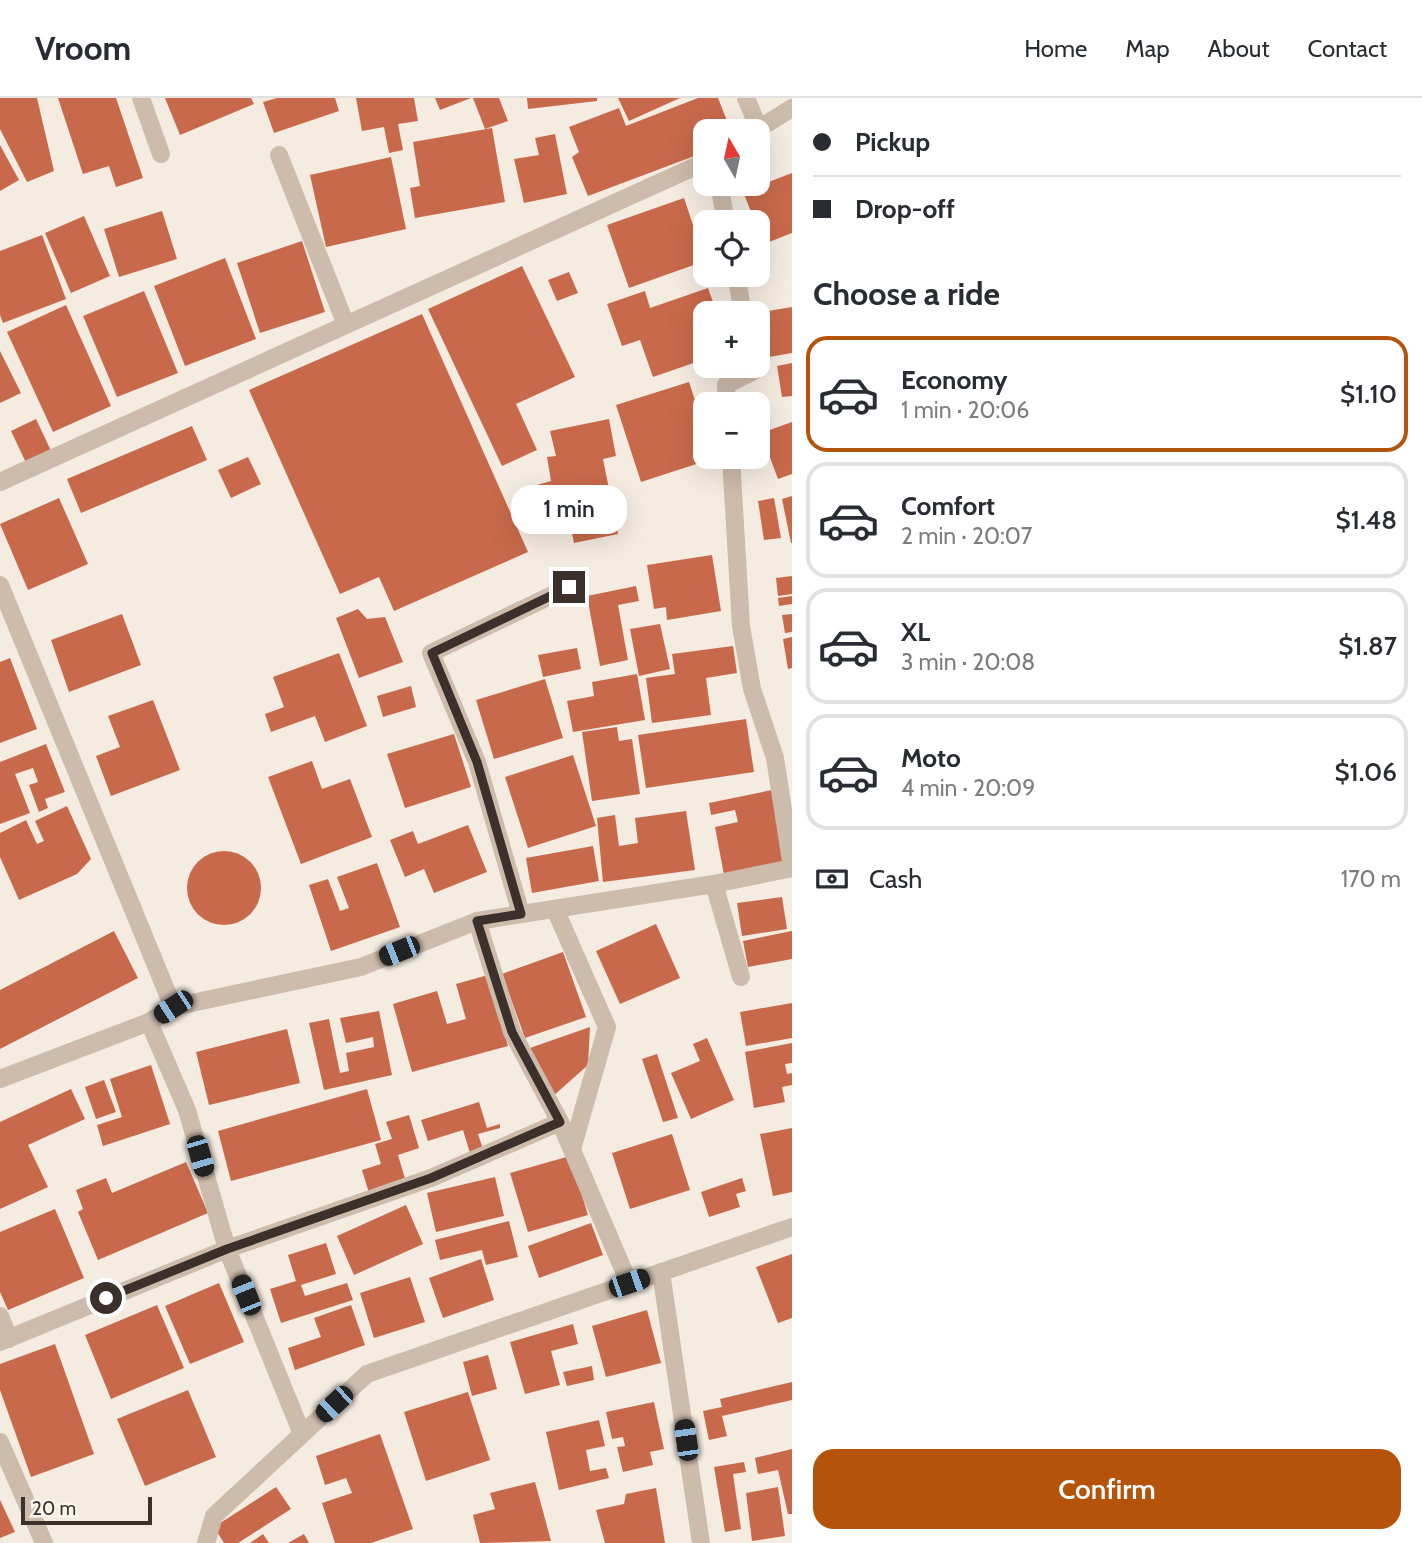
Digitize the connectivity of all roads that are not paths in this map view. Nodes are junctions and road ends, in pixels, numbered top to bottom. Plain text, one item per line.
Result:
1 (141, 98) edge
2 (747, 98) edge
3 (792, 108) edge
4 (754, 119) edge
5 (770, 122) edge
6 (160, 154) dead end
7 (279, 155) dead end
8 (693, 167) edge
9 (346, 325) junction
10 (741, 378) edge
11 (726, 392) edge
12 (733, 469) edge
13 (0, 482) edge
14 (0, 585) edge
15 (569, 587) dead end
16 (775, 758) junction
17 (792, 766) edge
18 (792, 868) edge
19 (714, 884) junction
20 (555, 909) junction
21 (521, 914) junction
22 (477, 921) junction
23 (741, 977) dead end
24 (173, 1007) junction
25 (149, 1022) junction
26 (0, 1079) edge
27 (560, 1122) junction
28 (572, 1149) junction
29 (792, 1227) edge
30 (227, 1249) junction
31 (661, 1272) junction
32 (629, 1283) junction
33 (0, 1316) edge
34 (5, 1340) edge
35 (302, 1434) junction
36 (0, 1442) edge
37 (44, 1543) edge
38 (206, 1543) edge
39 (701, 1543) edge

1 - 6 street
2 - 4 street
3 - 5 street
7 - 9 street
8 - 9 street
9 - 13 street
10 - 11 street
12 - 16 street
14 - 24 street
15 - 21 street
16 - 17 street
16 - 18 street
18 - 19 street
19 - 20 street
19 - 23 street
20 - 21 street
20 - 28 street
21 - 22 street
22 - 24 street
22 - 27 street
24 - 25 street
25 - 26 street
25 - 30 street
27 - 28 street
27 - 30 street
28 - 32 street
29 - 31 street
30 - 34 street
30 - 35 street
31 - 32 street
31 - 39 street
32 - 35 street
33 - 34 street
35 - 38 street
36 - 37 street

